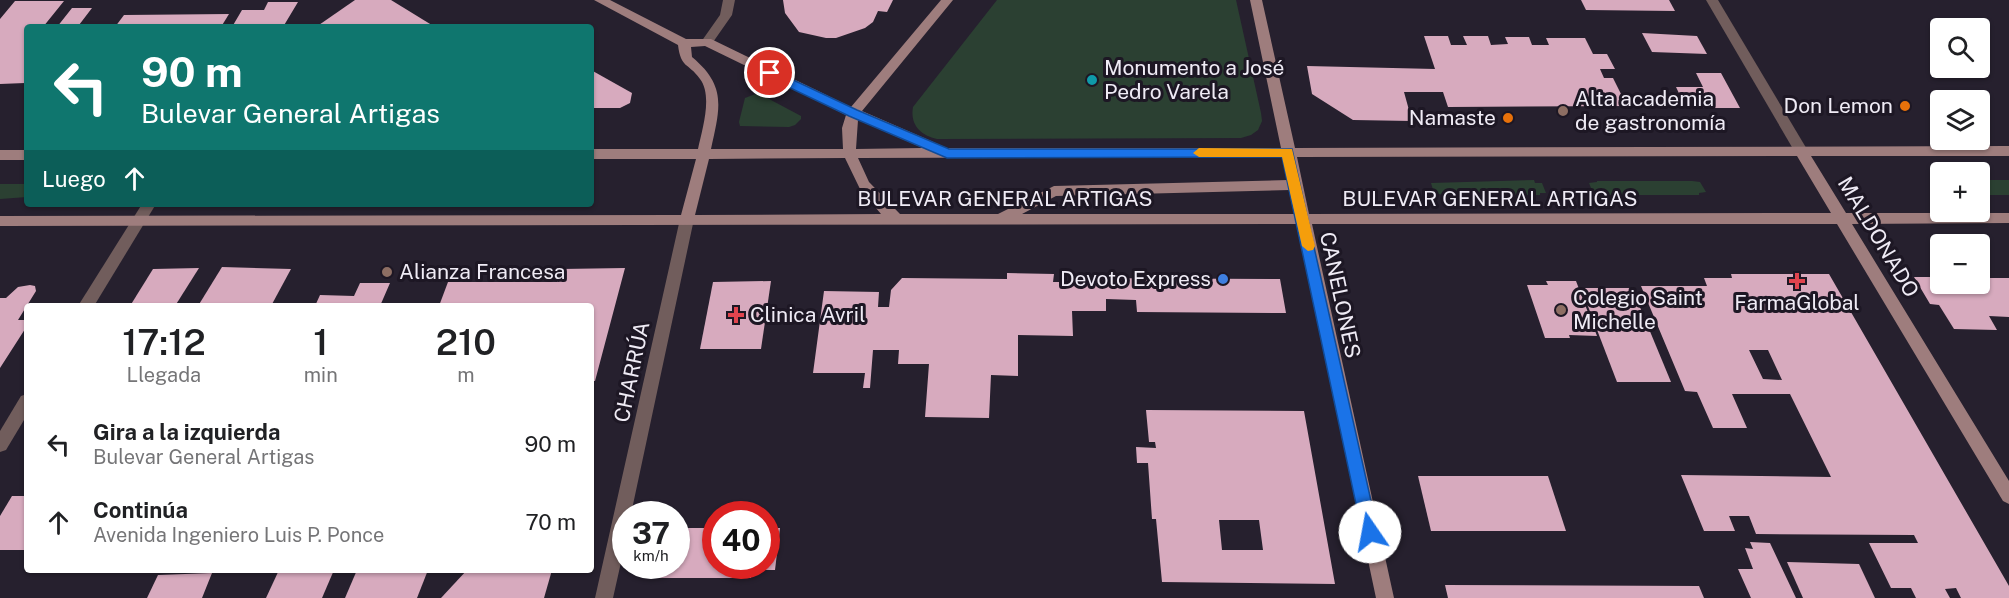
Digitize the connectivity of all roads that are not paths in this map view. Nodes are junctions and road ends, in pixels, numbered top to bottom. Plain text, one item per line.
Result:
1 (600, 0) edge
2 (729, 0) edge
3 (947, 0) edge
4 (1256, 0) edge
5 (1712, 0) edge
6 (707, 42) junction
7 (684, 43) junction
8 (853, 113) junction
9 (2009, 150) edge
10 (1801, 151) junction
11 (1288, 152) junction
12 (594, 154) edge
13 (702, 154) junction
14 (851, 154) junction
15 (947, 154) junction
16 (24, 155) edge
17 (0, 156) edge
18 (1295, 185) junction
19 (147, 207) edge
20 (2009, 218) edge
21 (687, 219) junction
22 (896, 219) junction
23 (1842, 219) junction
24 (1303, 220) junction
25 (0, 221) edge
26 (138, 221) junction
27 (998, 221) junction
28 (88, 303) edge
29 (24, 406) edge
30 (0, 445) edge
31 (2009, 496) edge
32 (604, 598) edge
33 (1385, 598) edge

1 - 7 main road
2 - 6 street
3 - 8 main road
4 - 11 main road, CANELONES
5 - 10 street, MALDONADO
6 - 7 main road
6 - 8 main road
7 - 13 main road, CHARRÚA
8 - 14 main road
8 - 15 main road
9 - 10 main road
10 - 11 main road
10 - 23 main road, MALDONADO
11 - 15 main road
11 - 18 main road, CANELONES
12 - 13 main road
13 - 14 main road
13 - 21 main road, CHARRÚA
14 - 15 main road
14 - 22 main road
16 - 17 main road
18 - 24 main road, CANELONES
18 - 27 main road
19 - 26 street
20 - 23 main road, BULEVAR GENERAL ARTIGAS
21 - 22 main road, BULEVAR GENERAL ARTIGAS
21 - 26 main road, BULEVAR GENERAL ARTIGAS
21 - 32 street, CHARRÚA
22 - 27 main road, BULEVAR GENERAL ARTIGAS
23 - 24 main road, BULEVAR GENERAL ARTIGAS
23 - 31 main road, MALDONADO
24 - 27 main road, BULEVAR GENERAL ARTIGAS
24 - 33 main road, CANELONES
25 - 26 main road, BULEVAR GENERAL ARTIGAS
26 - 28 street
29 - 30 street

